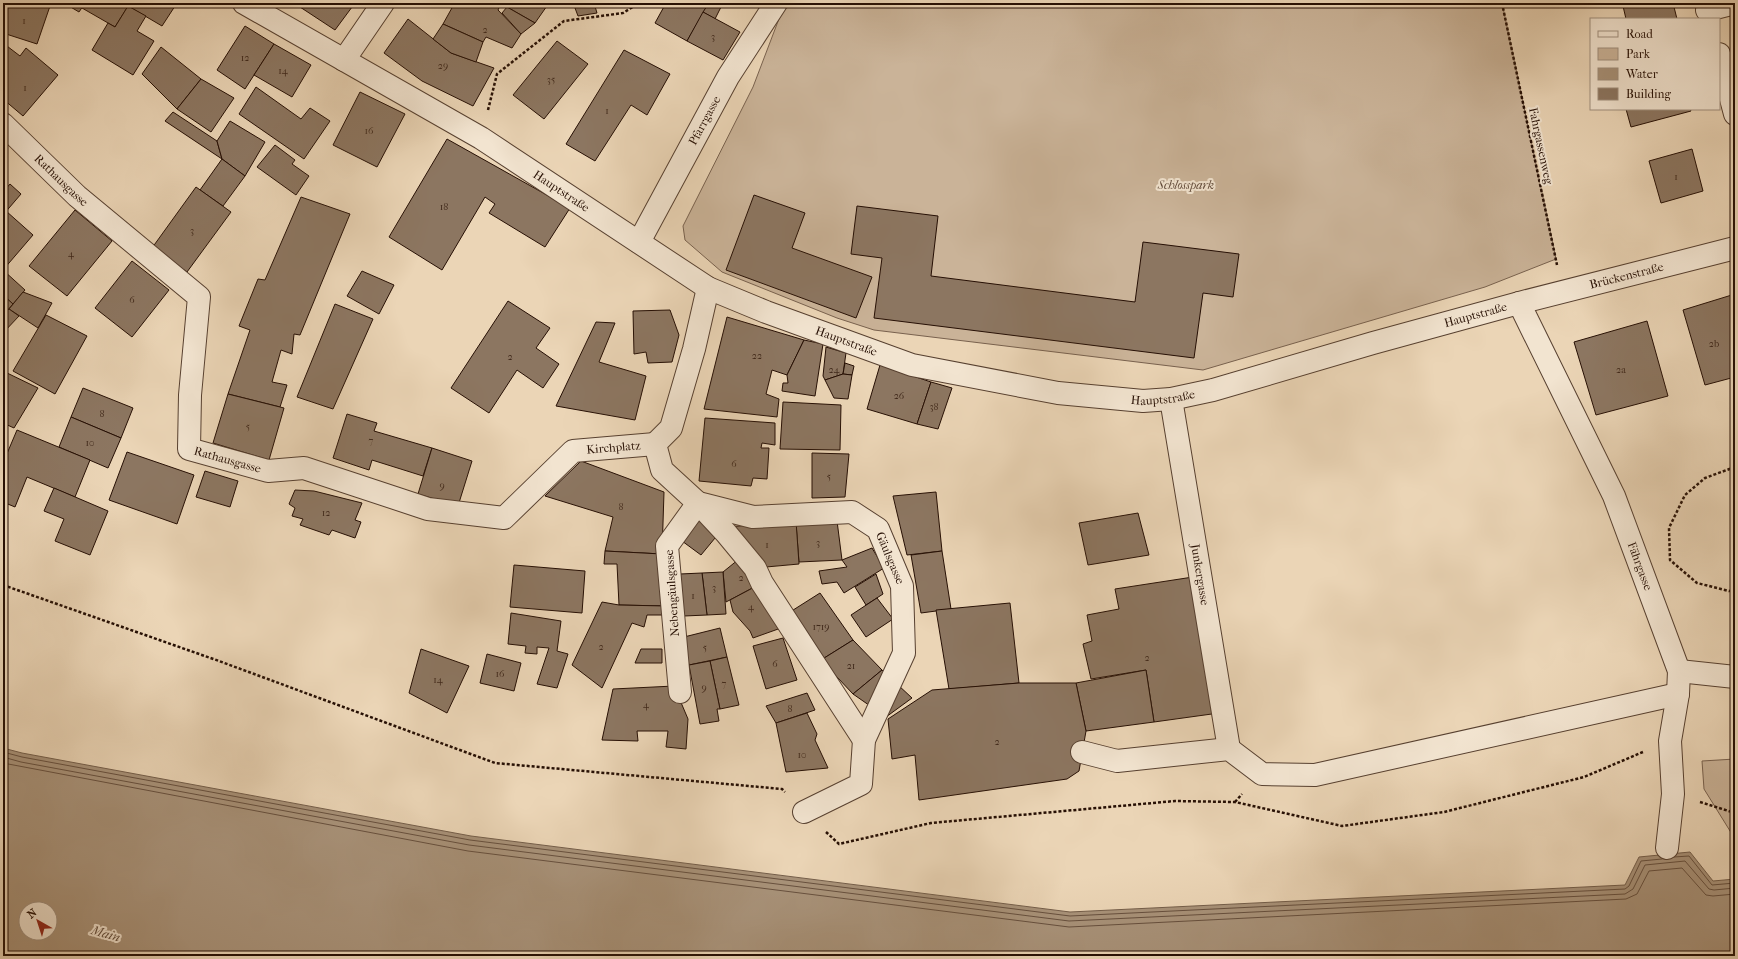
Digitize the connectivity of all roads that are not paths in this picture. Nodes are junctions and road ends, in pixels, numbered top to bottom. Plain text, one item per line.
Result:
1 (244, 3) edge
2 (383, 3) edge
3 (776, 3) edge
4 (1735, 3) edge
5 (1707, 11) edge
6 (1720, 58) edge
7 (344, 60) junction
8 (1735, 114) edge
9 (3, 124) edge
10 (639, 242) junction
11 (1735, 248) edge
12 (708, 288) junction
13 (1519, 303) junction
14 (1171, 399) junction
15 (655, 444) junction
16 (573, 451) joint
17 (698, 502) junction
18 (1679, 671) junction
19 (1735, 677) edge
20 (680, 692) dead end
21 (1678, 694) junction
22 (864, 740) junction
23 (1229, 749) junction
24 (1082, 752) dead end
25 (804, 812) road end
26 (1667, 848) dead end

1 - 7 street, Hauptstraße
2 - 7 street
3 - 10 street, Pfarrgasse
4 - 5 street
6 - 8 street
7 - 10 street, Hauptstraße
9 - 16 street, Rathausgasse
10 - 12 street, Hauptstraße
11 - 13 street, Brückenstraße
12 - 14 street, Hauptstraße
12 - 15 street
13 - 14 street, Hauptstraße
13 - 18 street, Fährgasse
14 - 23 street, Junkergasse
15 - 16 street, Kirchplatz
15 - 17 street, Gäulsgasse
17 - 20 street, Nebengäulsgasse
17 - 22 street, Gäulsgasse
17 - 22 street, Gäulsgasse
18 - 19 street
18 - 21 street, Fährgasse
21 - 23 street
21 - 26 street, Fährgasse
22 - 25 street, Gäulsgasse
23 - 24 street

